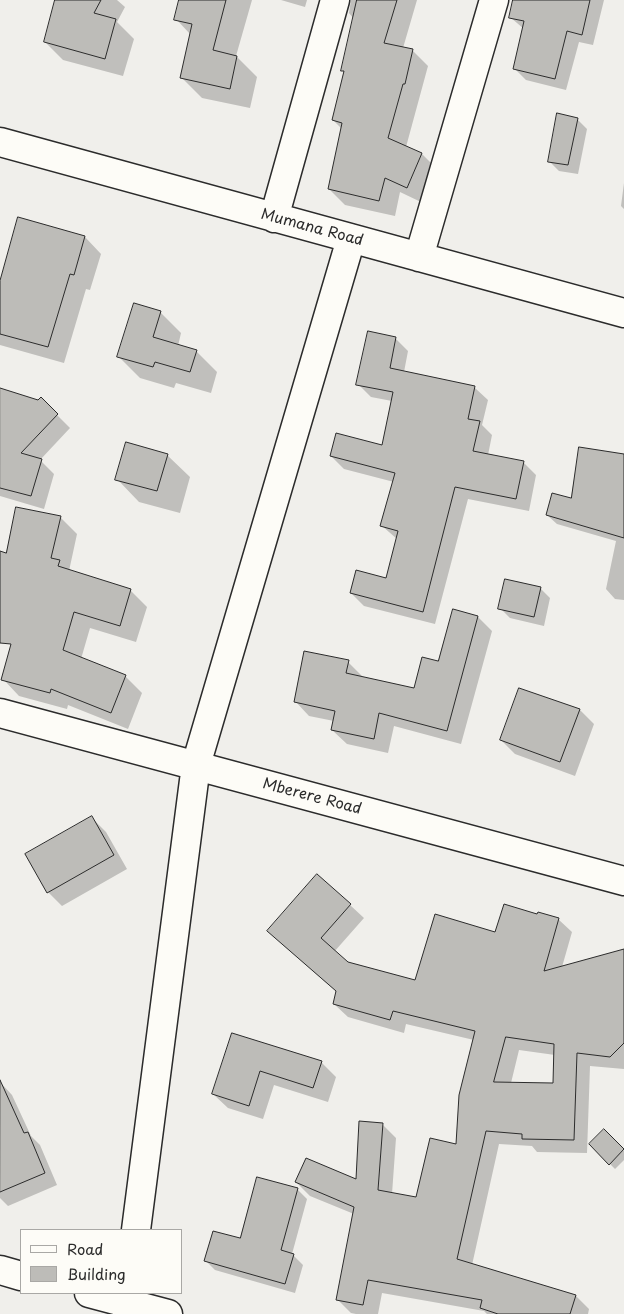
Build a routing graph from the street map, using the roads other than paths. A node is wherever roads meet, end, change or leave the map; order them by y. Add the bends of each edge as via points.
1 (336, 0) edge
2 (494, 0) edge
3 (2, 149) edge
4 (274, 218) junction
5 (351, 239) junction
6 (419, 257) junction
7 (624, 313) edge
8 (0, 713) edge
9 (196, 765) junction
10 (624, 881) edge
11 (136, 1229) edge
12 (0, 1270) edge
13 (20, 1276) edge
14 (93, 1294) edge
15 (127, 1303) edge
16 (168, 1314) edge

1 - 4 street
2 - 6 street
3 - 4 street, Mumana Road
4 - 5 street, Mumana Road
5 - 6 street, Mumana Road
5 - 9 street
6 - 7 street, Mumana Road
8 - 9 street, Mberere Road
9 - 10 street, Mberere Road
9 - 11 street
12 - 13 street
14 - 15 street
15 - 16 street

